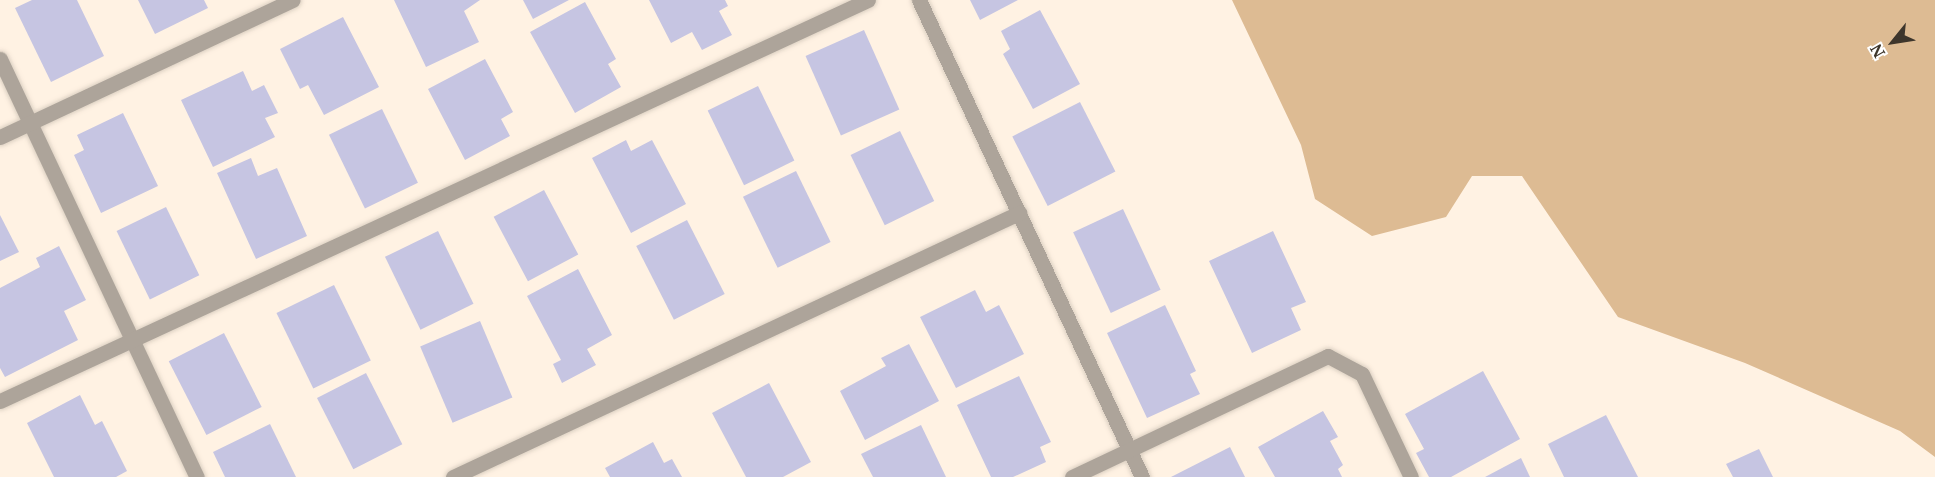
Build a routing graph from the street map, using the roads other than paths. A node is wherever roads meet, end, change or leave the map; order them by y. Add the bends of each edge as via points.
1 (293, 0) edge
2 (868, 0) edge
3 (919, 0) edge
4 (0, 59) edge
5 (30, 123) junction
6 (0, 136) edge
7 (1019, 213) junction
8 (132, 339) junction
9 (0, 401) edge
10 (1130, 450) junction
11 (197, 477) edge
12 (453, 477) edge
13 (1072, 477) edge
14 (1142, 477) edge
15 (1411, 477) edge

1 - 5 street
2 - 8 street
3 - 7 street
4 - 5 street
5 - 6 street
5 - 8 street
7 - 10 street
7 - 12 street
8 - 9 street
8 - 11 street
10 - 13 street
10 - 14 street
10 - 15 street via 1328,356 1362,374

